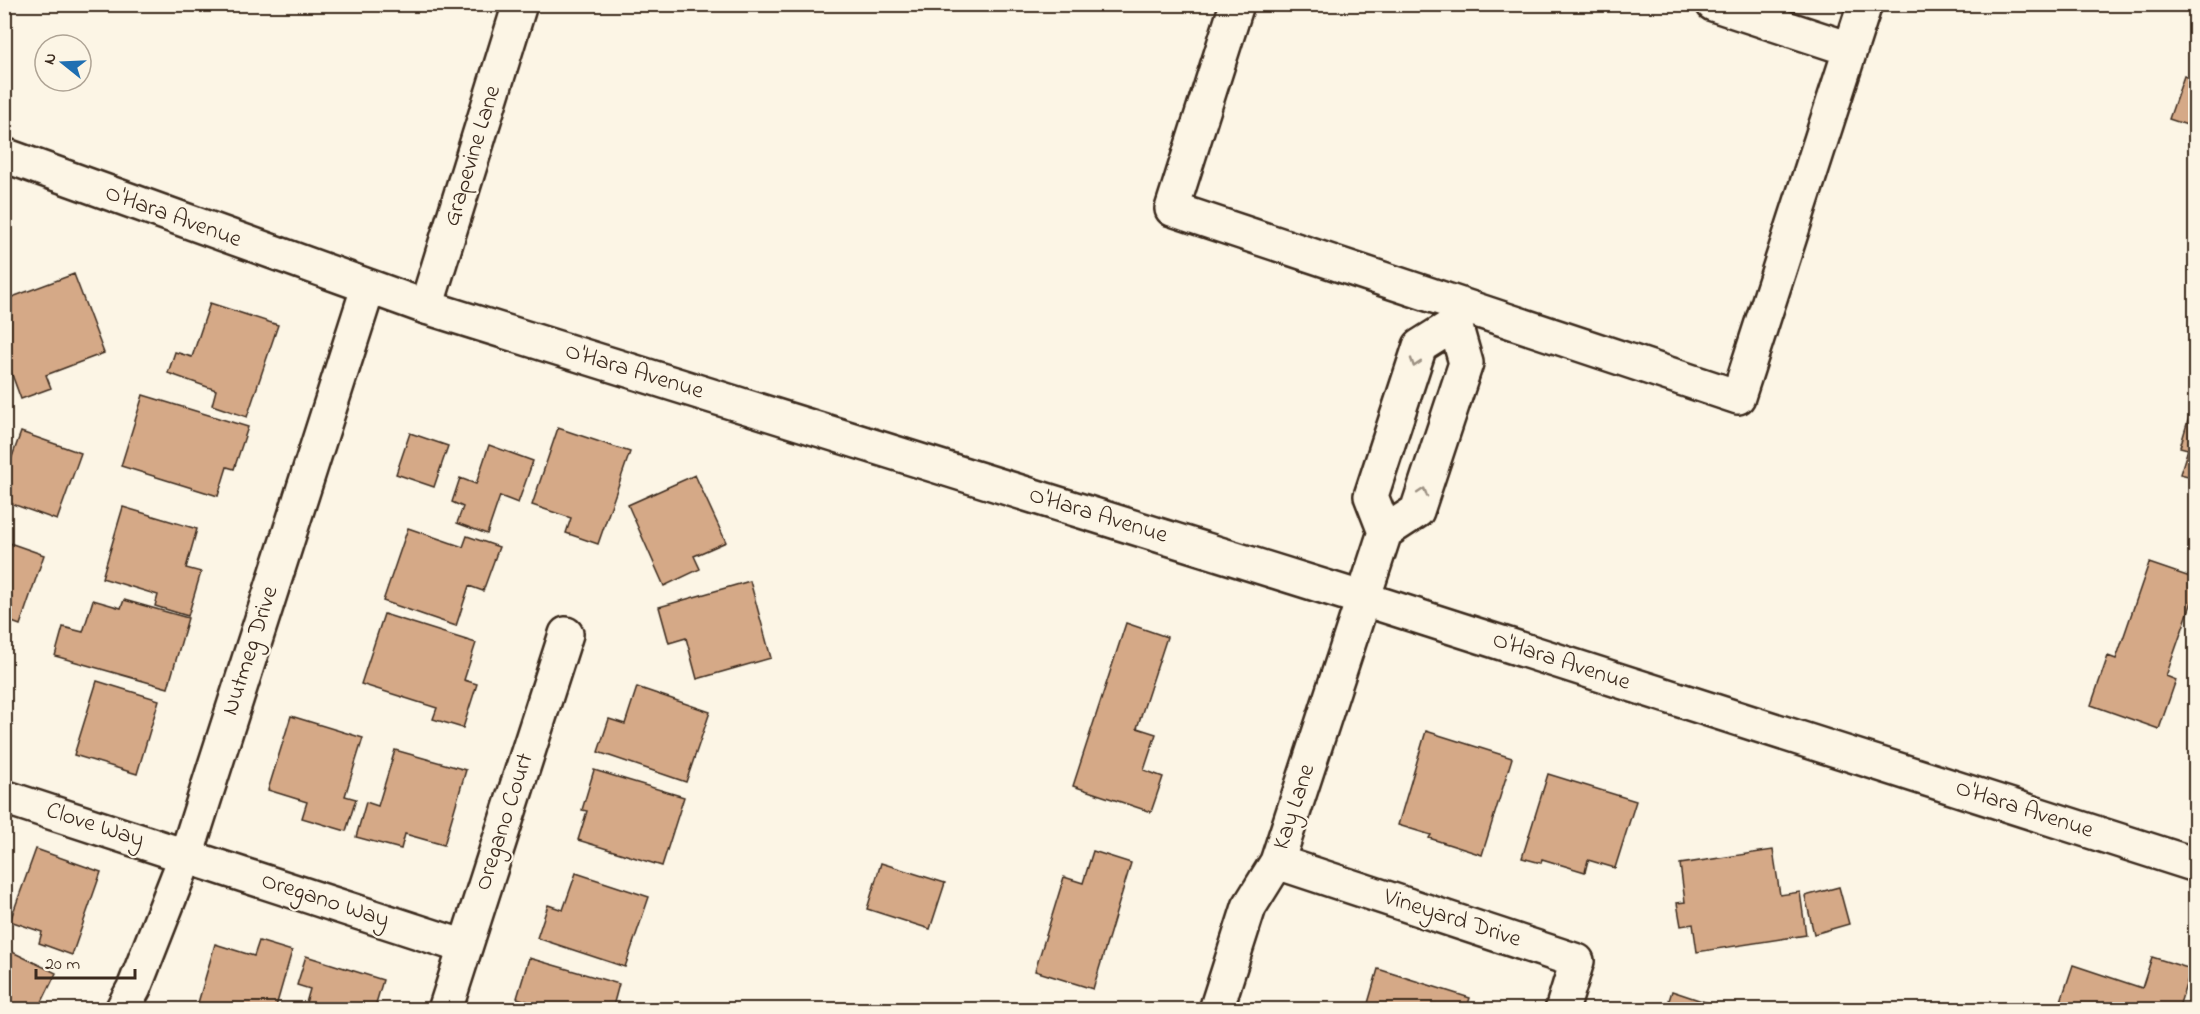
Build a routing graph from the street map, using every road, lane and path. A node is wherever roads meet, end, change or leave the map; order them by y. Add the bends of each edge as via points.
1 (520, 4) edge
2 (1237, 4) edge
3 (1713, 4) edge
4 (1865, 4) edge
5 (1850, 49) junction
6 (4, 155) edge
7 (369, 288) junction
8 (426, 307) junction
9 (1458, 314) junction
10 (1385, 532) junction
11 (1364, 599) junction
12 (566, 634) dead end
13 (4, 797) edge
14 (186, 856) junction
15 (1277, 862) junction
16 (2196, 864) edge
17 (465, 947) junction
18 (122, 1010) edge
19 (445, 1010) edge
20 (1216, 1010) edge
21 (1562, 1010) edge

1 - 8 street, Grapevine Lane
2 - 9 street via 1172,209
3 - 5 street
4 - 5 street
5 - 9 street via 1738,397
6 - 7 street, O'Hara Avenue
7 - 8 street, O'Hara Avenue
7 - 14 street, Nutmeg Drive
8 - 11 street, O'Hara Avenue
10 -> 9 street via 1417,512 1466,363
9 -> 10 street via 1420,346 1371,496
10 - 11 street, Kay Lane
11 - 15 street, Kay Lane
11 - 16 street, O'Hara Avenue
12 - 17 street, Oregano Court
13 - 14 street, Clove Way
14 - 17 street, Oregano Way
14 - 18 street, Nutmeg Drive
15 - 20 street, Kay Lane via 1249,907
15 - 21 street, Vineyard Drive via 1577,960
17 - 19 street, Oregano Court

